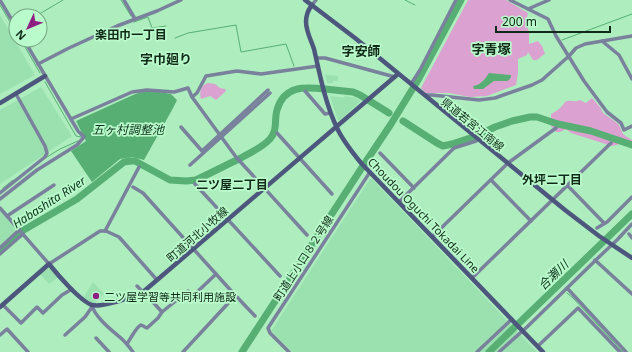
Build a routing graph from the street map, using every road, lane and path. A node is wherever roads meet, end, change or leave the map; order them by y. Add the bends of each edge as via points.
1 (0, 0) edge
2 (124, 0) edge
3 (179, 0) edge
4 (305, 0) edge
5 (316, 0) edge
6 (456, 0) edge
7 (510, 0) edge
8 (549, 0) edge
9 (312, 5) junction
10 (528, 9) junction
11 (8, 14) edge
12 (135, 19) junction
13 (632, 36) edge
14 (602, 41) junction
15 (29, 48) edge
16 (569, 56) junction
17 (316, 58) junction
18 (38, 64) junction
19 (318, 66) junction
20 (397, 75) junction
21 (45, 76) junction
22 (632, 79) edge
23 (411, 84) junction
24 (304, 91) dead end
25 (269, 92) dead end
26 (16, 94) junction
27 (425, 95) junction
28 (192, 97) junction
29 (0, 103) edge
30 (330, 113) junction
31 (71, 119) junction
32 (336, 126) junction
33 (632, 126) edge
34 (556, 128) dead end
35 (277, 132) dead end
36 (220, 136) junction
37 (478, 139) junction
38 (611, 142) dead end
39 (202, 154) junction
40 (380, 154) dead end
41 (300, 158) junction
42 (508, 164) junction
43 (190, 165) dead end
44 (139, 167) dead end
45 (369, 170) junction
46 (492, 179) junction
47 (195, 184) dead end
48 (54, 185) dead end
49 (567, 185) junction
50 (133, 187) dead end
51 (264, 188) junction
52 (414, 188) junction
53 (0, 193) edge
54 (332, 194) dead end
55 (632, 197) edge
56 (0, 199) edge
57 (552, 200) junction
58 (399, 202) junction
59 (0, 208) edge
60 (7, 216) junction
61 (228, 219) junction
62 (532, 220) junction
63 (604, 223) junction
64 (632, 224) edge
65 (597, 228) dead end
66 (106, 231) junction
67 (21, 232) junction
68 (629, 234) dead end
69 (307, 235) dead end
70 (433, 236) junction
71 (632, 238) edge
72 (611, 244) junction
73 (0, 248) edge
74 (194, 249) junction
75 (0, 254) edge
76 (632, 258) edge
77 (595, 260) junction
78 (48, 264) junction
79 (216, 274) junction
80 (280, 276) dead end
81 (473, 278) junction
82 (157, 280) junction
83 (137, 286) dead end
84 (567, 288) junction
85 (72, 289) junction
86 (143, 292) junction
87 (234, 294) junction
88 (632, 294) edge
89 (2, 306) edge
90 (92, 306) junction
91 (162, 312) junction
92 (255, 316) dead end
93 (513, 319) junction
94 (523, 330) junction
95 (0, 335) edge
96 (65, 335) dead end
97 (96, 338) dead end
98 (127, 344) junction
99 (538, 346) junction
100 (28, 352) edge
101 (108, 352) edge
102 (133, 352) edge
103 (183, 352) edge
104 (289, 352) edge
105 (477, 352) edge
106 (499, 352) edge
107 (543, 352) edge
108 (620, 352) edge
109 (626, 352) edge

1 - 11 street
2 - 12 street
3 - 12 street
4 - 9 street, 県道若宮江南線
5 - 9 street
6 - 23 street
7 - 10 street
8 - 10 street
9 - 17 street, Choudou Oguchi Tokadai Line via 306,24
9 - 20 street, 県道若宮江南線
10 - 16 street via 548,19
12 - 18 street
13 - 14 street
14 - 16 street via 576,48
14 - 22 street via 619,55
15 - 18 street
16 - 27 street via 532,86 495,98 479,100
16 - 33 street via 607,112 621,123 624,130
17 - 19 street, Choudou Oguchi Tokadai Line
17 - 20 street
18 - 21 street
19 - 28 street via 261,74 237,71 206,76
19 - 30 street, Choudou Oguchi Tokadai Line
20 - 23 street, 県道若宮江南線
20 - 32 street, 町道河北小牧線
21 - 26 street
21 - 31 street
23 - 27 street, 県道若宮江南線
24 - 30 street via 325,114
25 - 36 street
26 - 29 street
26 - 53 street via 45,146 46,153 45,157
27 - 37 street, 県道若宮江南線
28 - 31 street via 188,88 174,92 132,92
28 - 36 street
30 - 32 street, Choudou Oguchi Tokadai Line
31 - 56 street via 84,137 80,142 37,170
32 - 41 street, 町道河北小牧線
32 - 45 street, Choudou Oguchi Tokadai Line via 346,144
34 - 42 street
35 - 41 street
36 - 39 street
36 - 39 street via 202,151 180,128
36 - 51 street
37 - 42 street, 県道若宮江南線
37 - 52 street via 454,148
38 - 49 street
39 - 43 street
40 - 52 street
41 - 51 street, 町道河北小牧線
41 - 54 street
42 - 46 street
42 - 57 street, 県道若宮江南線
44 - 66 street
45 - 58 street, Choudou Oguchi Tokadai Line
45 - 104 street, 町道上小口８２号線 via 268,328
46 - 62 street
46 - 70 street
47 - 61 street
48 - 60 street
49 - 57 street
49 - 63 street
50 - 74 street via 143,193
51 - 61 street, 町道河北小牧線
51 - 69 street
52 - 58 street
55 - 63 street
57 - 62 street
57 - 72 street, 県道若宮江南線
58 - 70 street, Choudou Oguchi Tokadai Line
59 - 60 street
60 - 67 street
61 - 74 street, 町道河北小牧線
61 - 80 street
62 - 81 street
63 - 65 street
64 - 72 street
66 - 78 street via 100,231
66 - 82 street via 119,237
67 - 73 street
67 - 75 street
67 - 78 street
68 - 71 street
70 - 81 street, Choudou Oguchi Tokadai Line
72 - 76 street, 県道若宮江南線
72 - 77 street
74 - 79 street
74 - 82 street, 町道河北小牧線
77 - 84 street
77 - 88 street
78 - 85 street
78 - 89 street
79 - 87 street
79 - 91 street via 195,294 188,291
81 - 93 street, Choudou Oguchi Tokadai Line
82 - 86 street, 町道河北小牧線
83 - 86 street
84 - 94 street
84 - 109 street
85 - 89 street via 44,313 37,307 21,323
85 - 90 street
86 - 90 street, 町道河北小牧線 via 111,304
86 - 91 street
87 - 92 street
87 - 103 street via 234,298
90 - 96 street via 85,317
90 - 98 street via 106,326
91 - 98 street via 147,328 142,325 139,327
93 - 94 street, Choudou Oguchi Tokadai Line
93 - 105 street
94 - 99 street, Choudou Oguchi Tokadai Line
94 - 106 street
95 - 100 street via 7,329
97 - 101 street
98 - 102 street
99 - 107 street, Choudou Oguchi Tokadai Line
99 - 108 street via 578,308

